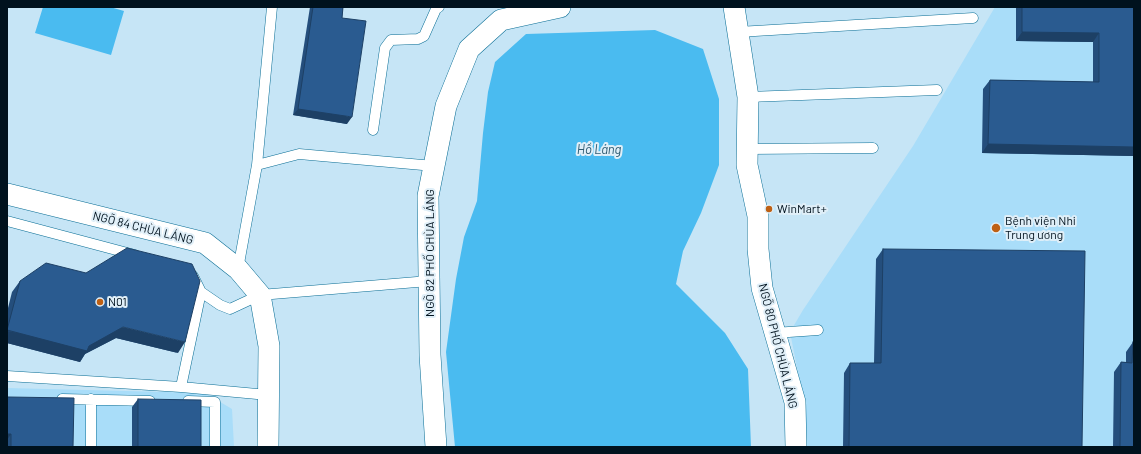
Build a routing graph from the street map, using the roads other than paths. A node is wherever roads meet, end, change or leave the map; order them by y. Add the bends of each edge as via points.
1 (272, 7) edge
2 (439, 7) edge
3 (560, 7) edge
4 (734, 7) edge
5 (972, 18) dead end
6 (738, 32) junction
7 (937, 90) dead end
8 (748, 97) junction
9 (373, 130) dead end
10 (747, 148) junction
11 (873, 148) dead end
12 (257, 165) junction
13 (434, 166) junction
14 (7, 194) edge
15 (7, 221) edge
16 (144, 257) edge
17 (238, 269) junction
18 (189, 270) edge
19 (429, 281) junction
20 (201, 292) junction
21 (260, 295) junction
22 (818, 330) dead end
23 (774, 333) junction
24 (7, 376) edge
25 (180, 387) junction
26 (268, 395) junction
27 (53, 399) edge
28 (91, 399) junction
29 (161, 401) edge
30 (176, 401) edge
31 (91, 447) edge
32 (215, 447) edge
33 (268, 447) edge
34 (436, 447) edge
35 (796, 447) edge

1 - 12 lane
2 - 9 lane via 424,36 418,39 391,40 385,48
3 - 13 street, NGÕ 82 PHỐ CHÙA LÁNG via 501,20 469,49 446,106
4 - 6 street, NGÕ 80 PHỐ CHÙA LÁNG
5 - 6 lane
6 - 8 street, NGÕ 80 PHỐ CHÙA LÁNG
7 - 8 lane
8 - 10 street, NGÕ 80 PHỐ CHÙA LÁNG
10 - 11 lane
10 - 23 street, NGÕ 80 PHỐ CHÙA LÁNG via 747,165 758,216 762,288
12 - 13 lane via 299,154
12 - 17 lane
13 - 19 street, NGÕ 82 PHỐ CHÙA LÁNG via 428,196
14 - 17 street, NGÕ 84 CHÙA LÁNG via 205,243
15 - 16 lane
17 - 21 street, NGÕ 84 CHÙA LÁNG
18 - 20 lane
19 - 21 lane
19 - 34 street, NGÕ 82 PHỐ CHÙA LÁNG via 430,355
20 - 21 lane via 230,309
20 - 25 lane
21 - 26 street via 268,346
22 - 23 lane
23 - 35 street, NGÕ 80 PHỐ CHÙA LÁNG via 794,402
24 - 25 lane
25 - 26 lane
26 - 33 street
27 - 28 lane
28 - 29 lane
28 - 31 lane
30 - 32 lane via 215,402

